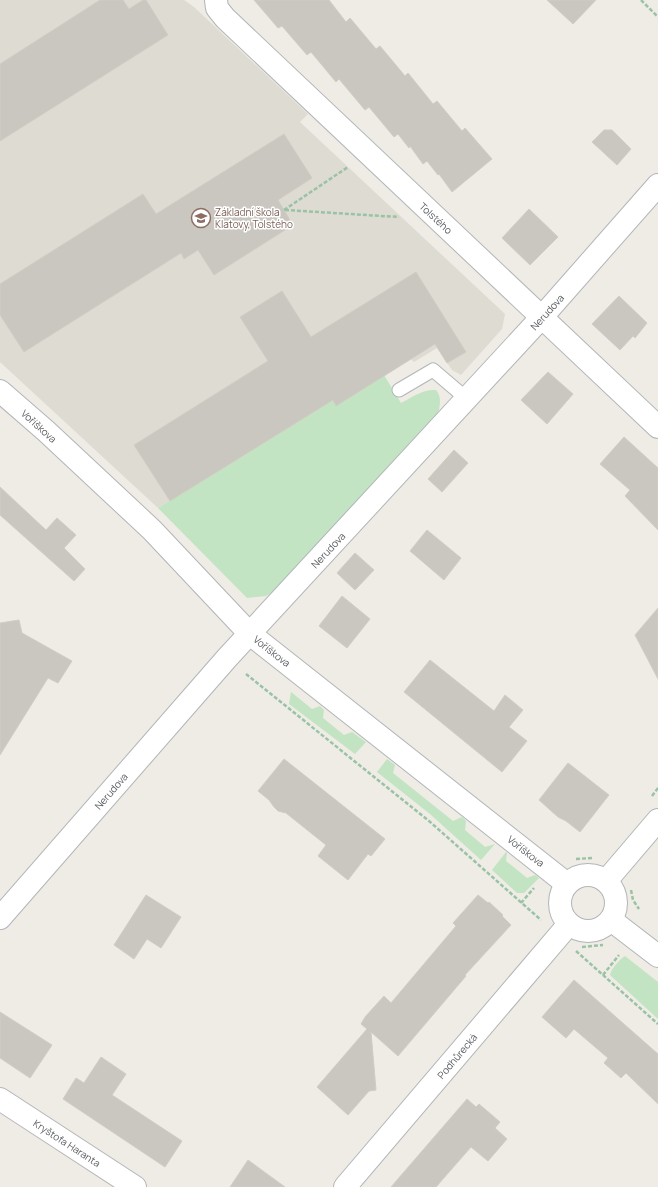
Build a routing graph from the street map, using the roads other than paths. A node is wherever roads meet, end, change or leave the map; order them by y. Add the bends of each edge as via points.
1 (216, 4) edge
2 (658, 184) edge
3 (541, 318) junction
4 (399, 390) dead end
5 (0, 391) edge
6 (466, 400) junction
7 (658, 427) edge
8 (250, 634) junction
9 (658, 820) edge
10 (606, 881) junction
11 (567, 884) junction
12 (0, 918) edge
13 (612, 920) junction
14 (569, 924) junction
15 (658, 956) edge
16 (0, 1099) edge
17 (135, 1187) edge
18 (346, 1187) edge

1 - 3 street, Tolstého via 225,18
2 - 3 street, Nerudova
3 - 6 street, Nerudova
3 - 7 street, Tolstého
4 - 6 lane via 433,370
5 - 8 street, Voříškova via 152,530
6 - 8 street, Nerudova
8 - 11 street, Voříškova
8 - 12 street, Nerudova
9 - 10 street
10 - 11 street via 597,876 586,875
10 - 13 street via 616,897 616,911
11 - 14 street via 560,898 560,907
13 - 14 street via 601,929 591,932 577,930
13 - 15 street
14 - 18 street, Podhůrecká
16 - 17 street, Kryštofa Haranta

